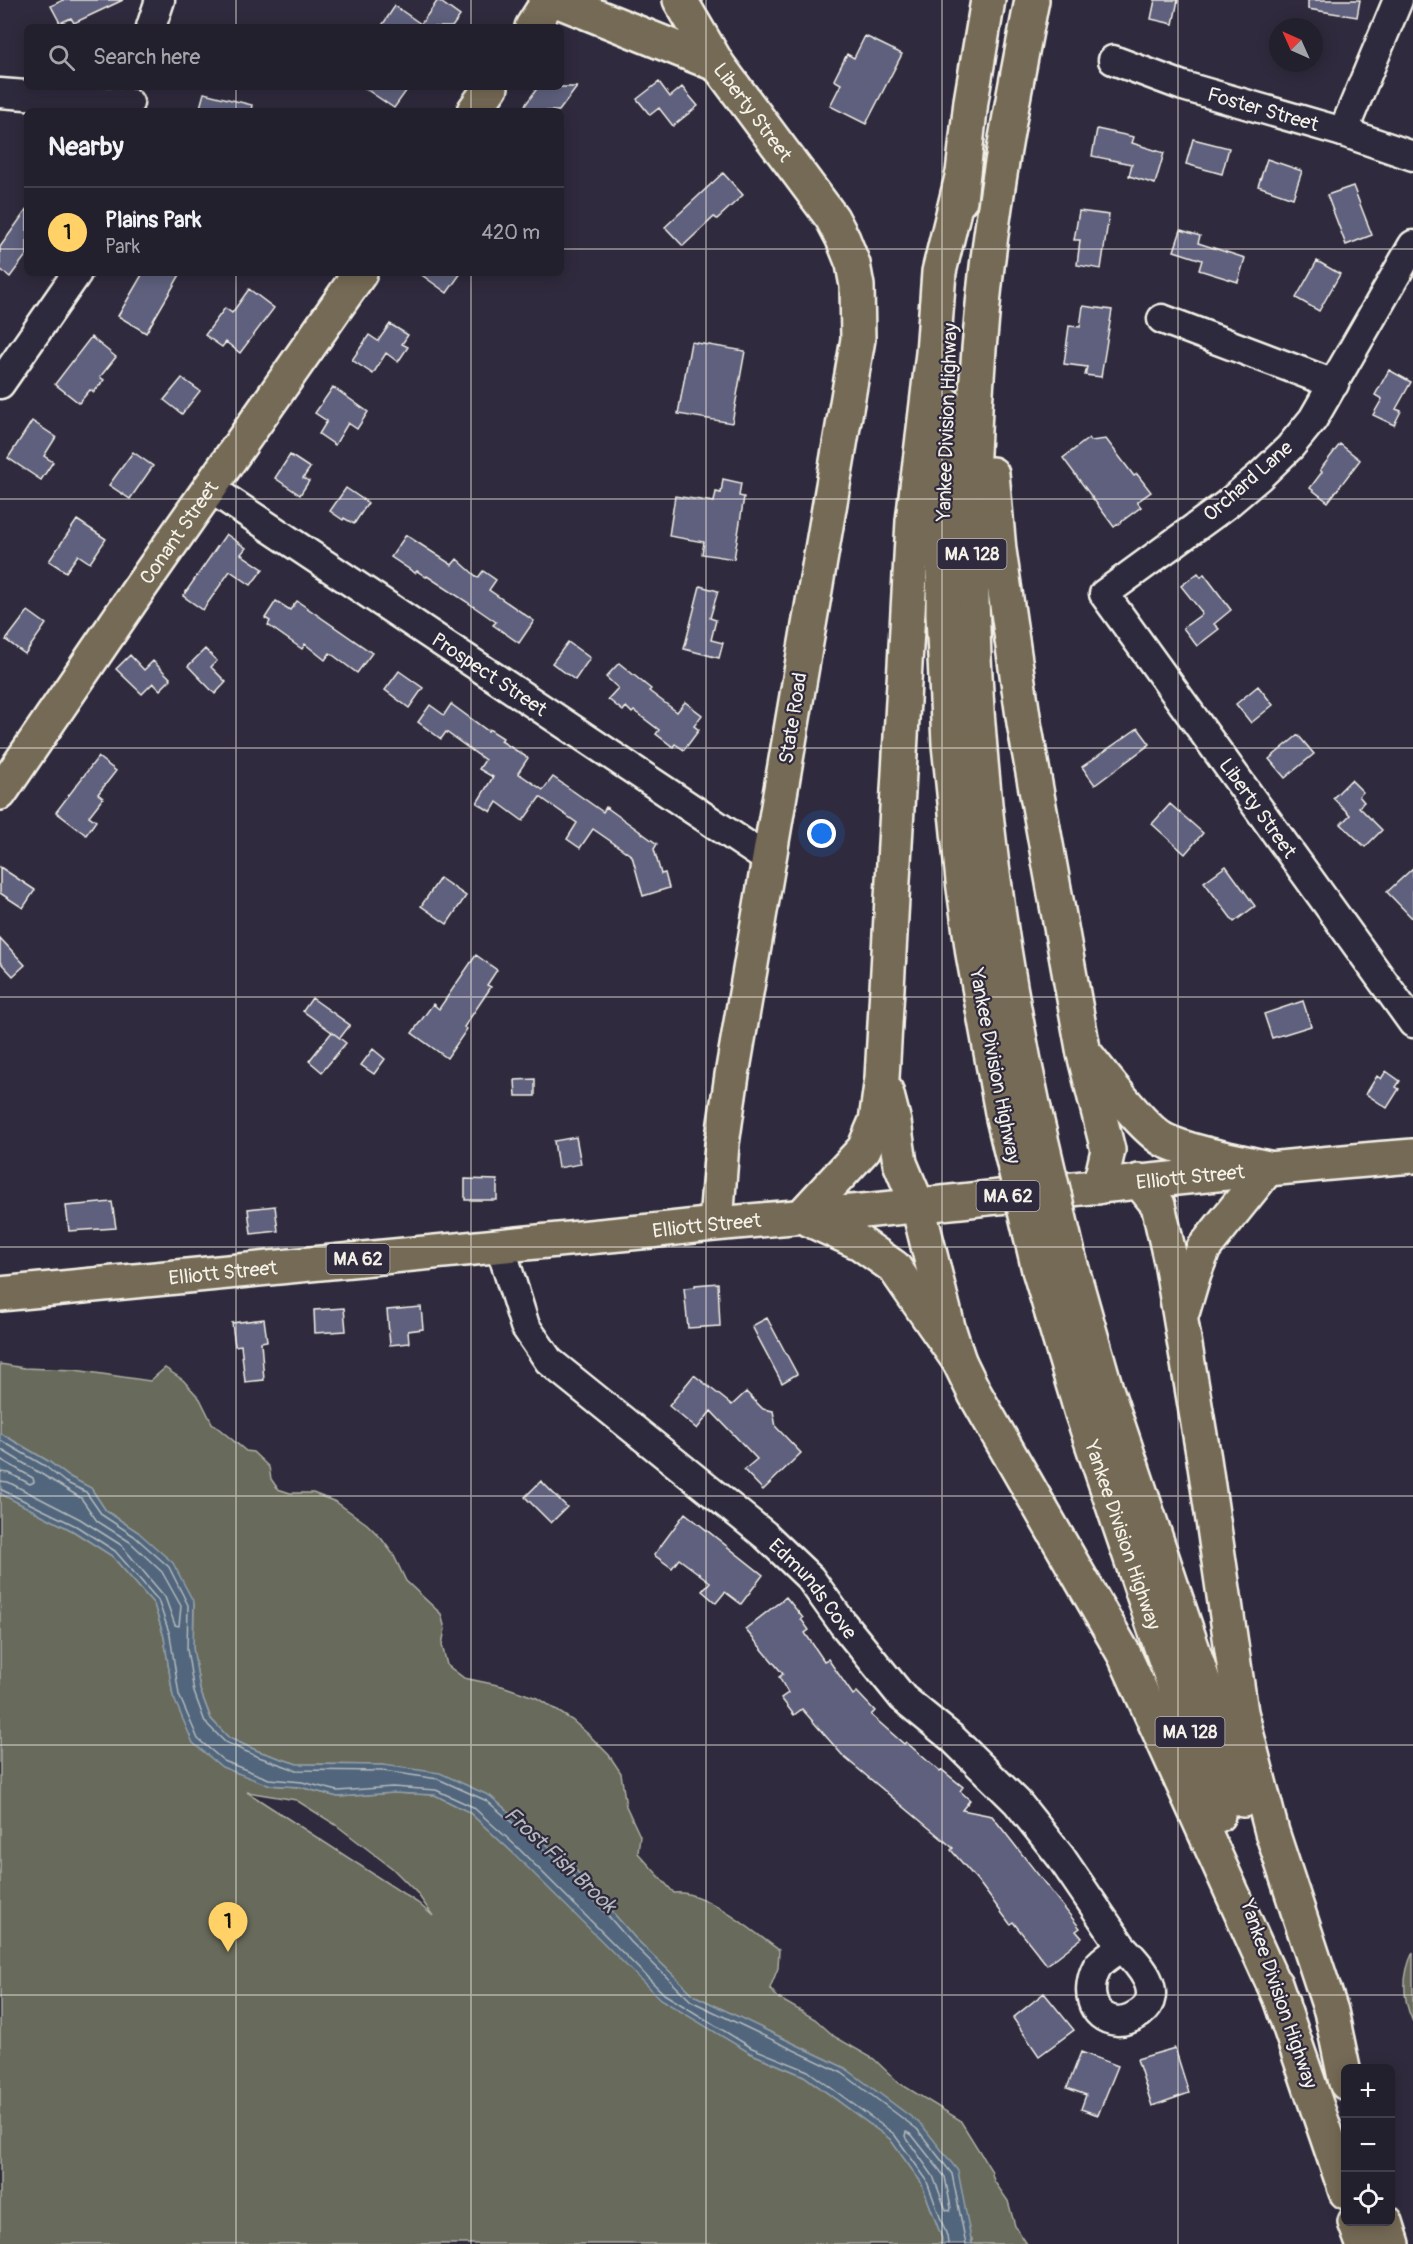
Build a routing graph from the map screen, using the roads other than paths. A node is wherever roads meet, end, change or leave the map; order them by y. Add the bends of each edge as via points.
1 (160, 0) edge
2 (549, 0) edge
3 (556, 0) edge
4 (680, 0) edge
5 (988, 0) edge
6 (1032, 0) edge
7 (1398, 0) edge
8 (152, 24) edge
9 (534, 24) edge
10 (1113, 60) dead end
11 (718, 64) junction
12 (489, 90) edge
13 (0, 93) edge
14 (129, 100) edge
15 (476, 108) edge
16 (1343, 132) junction
17 (1005, 142) junction
18 (1413, 156) edge
19 (962, 177) junction
20 (832, 218) joint
21 (1413, 245) edge
22 (75, 276) edge
23 (358, 276) edge
24 (1162, 319) dead end
25 (0, 384) edge
26 (1334, 384) junction
27 (210, 488) junction
28 (1104, 594) joint
29 (0, 793) edge
30 (769, 860) junction
31 (1413, 1023) edge
32 (1084, 1054) junction
33 (882, 1078) junction
34 (1018, 1113) junction
35 (1413, 1156) edge
36 (1268, 1168) junction
37 (1139, 1181) junction
38 (1097, 1187) junction
39 (918, 1206) junction
40 (802, 1216) junction
41 (716, 1223) junction
42 (500, 1245) junction
43 (0, 1294) edge
44 (1182, 1317) junction
45 (959, 1361) junction
46 (1122, 1947) dead end
47 (1282, 2003) junction
48 (1342, 2064) edge
49 (1341, 2085) edge
50 (1341, 2177) edge
51 (1357, 2226) edge
52 (1387, 2226) edge
53 (1363, 2244) edge
54 (1393, 2244) edge

1 - 8 street
2 - 9 main road
3 - 11 main road
4 - 11 main road, Liberty Street
5 - 19 main road, Yankee Division Highway / MA 128
6 - 17 main road, Yankee Division Highway / MA 128
7 - 16 street
10 - 16 street, Foster Street via 1183,86
11 - 20 main road, Liberty Street
12 - 15 main road
13 - 14 street
16 - 18 street, Foster Street
17 - 32 main road via 994,293 992,483 1024,723
17 - 34 main road, Yankee Division Highway / MA 128 via 985,284 976,386 972,507 974,665 995,894 1016,1027
19 - 33 main road via 939,272 913,521
19 - 34 main road, Yankee Division Highway / MA 128 via 946,394 943,615 949,744 973,954
20 - 30 main road, State Road via 854,264 858,339
21 - 26 street, Orchard Lane
22 - 25 street
23 - 27 main road, Conant Street
24 - 26 street
26 - 28 street, Orchard Lane via 1313,419 1260,476
27 - 29 main road, Conant Street
27 - 30 street, Prospect Street
28 - 31 street, Liberty Street
30 - 41 main road, State Road via 722,1144
32 - 36 main road via 1164,1141
32 - 38 main road via 1108,1150
33 - 39 main road via 900,1163
33 - 40 main road via 876,1121 864,1149
34 - 47 main road, Yankee Division Highway / MA 128, bridge via 1039,1270 1082,1414
34 - 49 main road, Yankee Division Highway / MA 128, bridge via 1070,1262 1106,1389
35 - 36 main road, Elliott Street / MA 62
36 - 37 main road, Elliott Street / MA 62
36 - 44 main road via 1204,1248
37 - 38 main road, Elliott Street / MA 62
37 - 44 main road via 1158,1205
38 - 39 main road, Elliott Street / MA 62
39 - 40 main road, Elliott Street / MA 62
39 - 45 main road
40 - 41 main road, Elliott Street / MA 62
40 - 45 main road via 860,1243 894,1267
41 - 42 main road, Elliott Street / MA 62
42 - 43 main road, Elliott Street / MA 62
42 - 46 street, Edmunds Cove via 525,1326 549,1361 765,1535 810,1578 903,1698 952,1737 1017,1802 1060,1856
44 - 48 main road via 1241,1712 1272,1832 1331,2011
45 - 47 main road via 1124,1654
47 - 50 main road, Yankee Division Highway / MA 128
51 - 53 main road
52 - 54 main road

